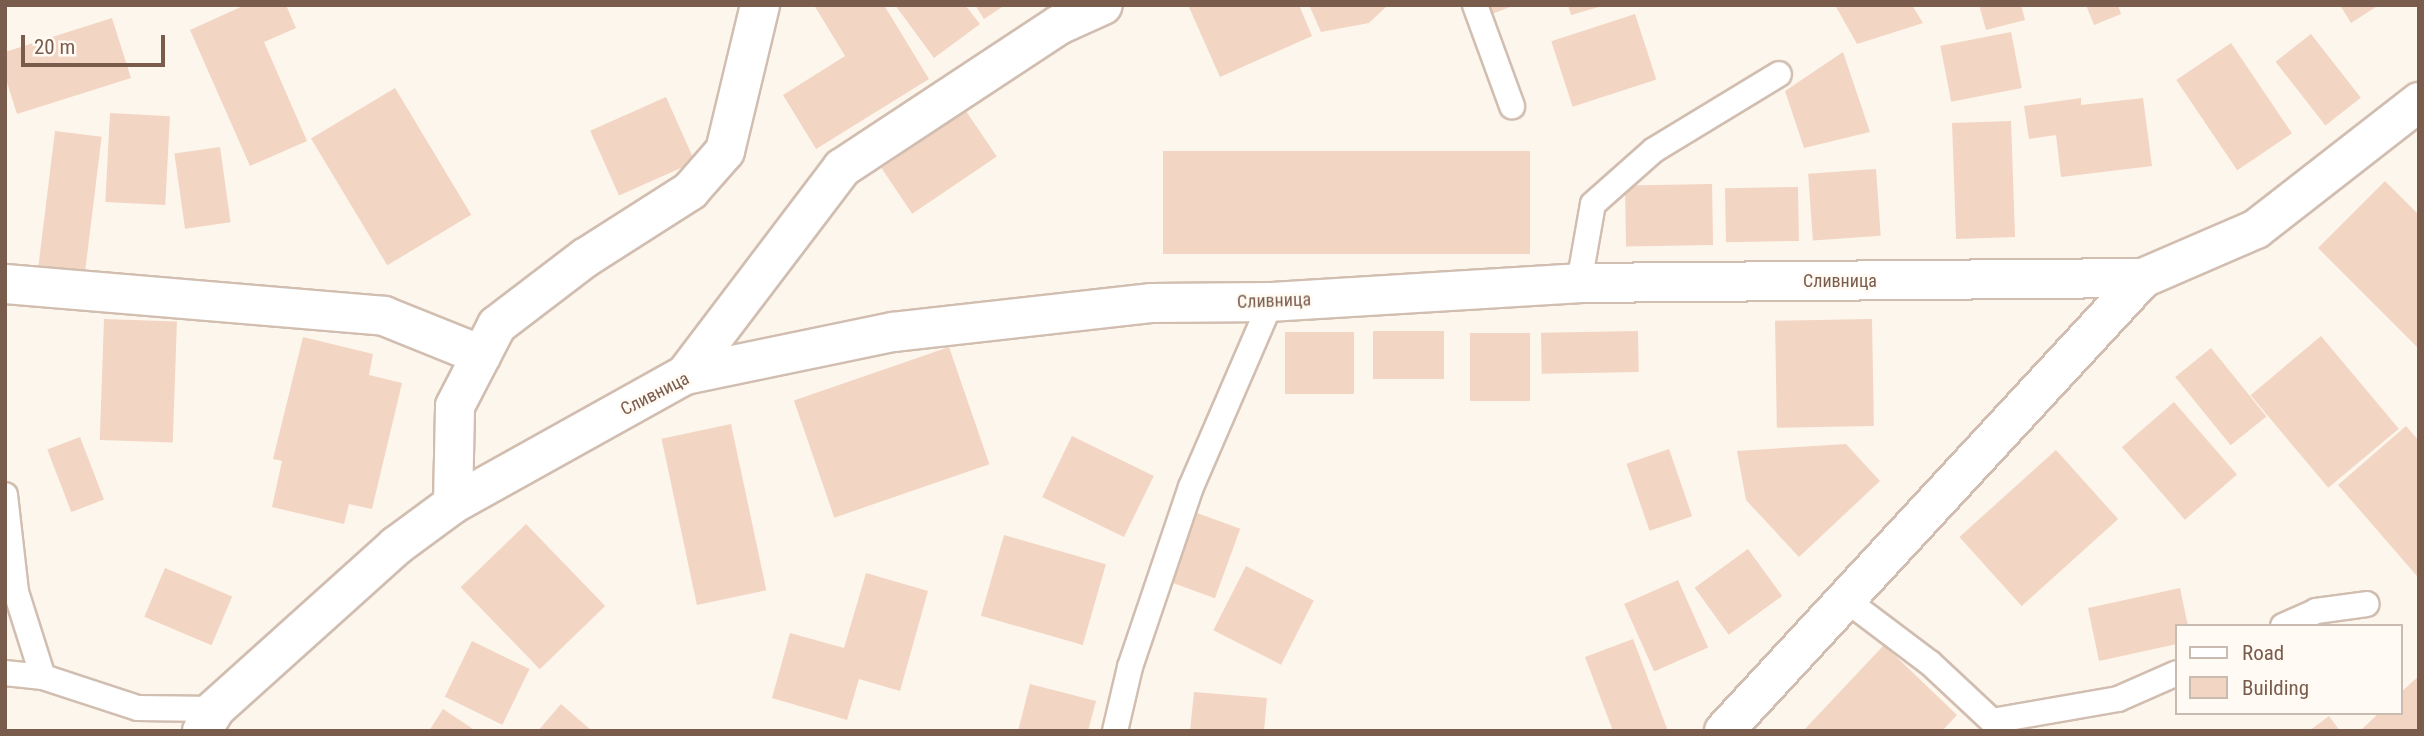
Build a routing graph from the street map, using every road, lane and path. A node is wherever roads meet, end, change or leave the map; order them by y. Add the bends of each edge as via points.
1 (760, 5) edge
2 (1103, 5) edge
3 (1475, 5) edge
4 (1779, 74) dead end
5 (2419, 102) edge
6 (1513, 106) dead end
7 (2143, 278) junction
8 (1578, 283) junction
9 (5, 284) edge
10 (1271, 302) junction
11 (481, 355) junction
12 (685, 375) junction
13 (5, 495) edge
14 (453, 504) junction
15 (1845, 599) junction
16 (2367, 604) dead end
17 (2287, 624) edge
18 (5, 673) edge
19 (2176, 673) edge
20 (43, 677) junction
21 (209, 720) edge
22 (1115, 731) edge
23 (1724, 731) edge

1 - 11 street via 725,151 690,191 585,258 497,325
2 - 12 street via 1059,25 842,169
3 - 6 lane
4 - 8 lane via 1654,150 1593,204
5 - 7 street, Сливница via 2256,229
7 - 8 street, Сливница
7 - 15 street
8 - 10 street, Сливница
9 - 11 street via 384,316
10 - 12 street, Сливница via 1152,303 893,332
10 - 22 lane via 1191,487 1130,667
11 - 14 street via 455,406
12 - 14 street, Сливница
13 - 20 lane via 16,592
14 - 21 street, Сливница via 396,546
15 - 19 lane via 1930,663 1992,722 2118,699
15 - 23 street
16 - 17 lane via 2316,611
18 - 20 lane
20 - 21 lane via 138,708

